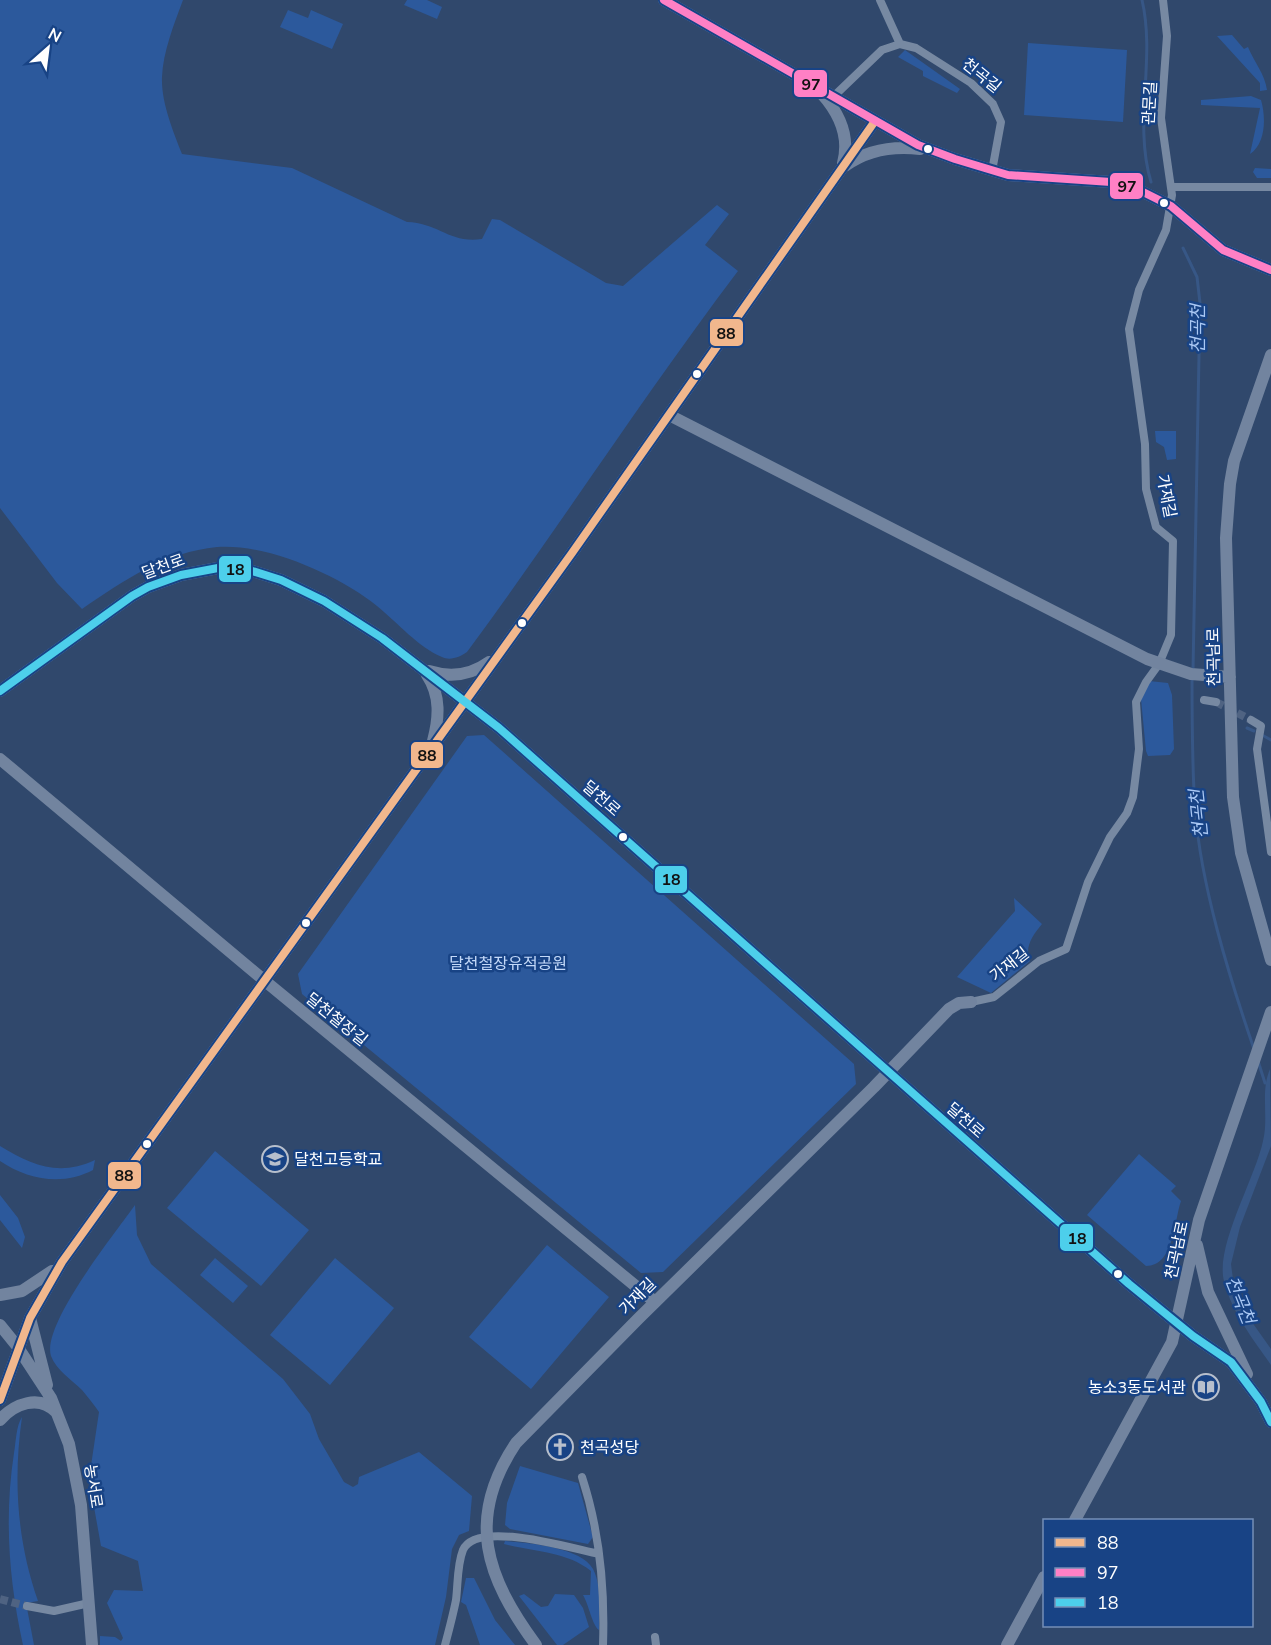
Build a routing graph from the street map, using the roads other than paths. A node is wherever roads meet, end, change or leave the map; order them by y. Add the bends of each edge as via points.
1 (664, 0) edge
2 (880, 0) edge
3 (1163, 0) edge
4 (900, 44) junction
5 (815, 87) junction
6 (833, 97) junction
7 (875, 121) junction
8 (935, 152) junction
9 (840, 171) junction
10 (992, 171) junction
11 (1172, 187) junction
12 (1271, 187) edge
13 (1171, 206) junction
14 (1271, 270) edge
15 (1271, 355) edge
16 (669, 415) junction
17 (500, 653) junction
18 (1159, 664) junction
19 (423, 669) junction
20 (1230, 677) junction
21 (0, 692) edge
22 (1204, 700) dead end
23 (465, 701) junction
24 (1216, 702) tunnel mouth
25 (1251, 720) dead end
26 (429, 752) junction
27 (0, 759) edge
28 (1271, 852) edge
29 (1271, 960) edge
30 (265, 981) junction
31 (971, 1002) joint
32 (1269, 1017) edge
33 (888, 1073) junction
34 (1196, 1233) junction
35 (62, 1262) junction
36 (0, 1295) edge
37 (655, 1302) junction
38 (30, 1318) junction
39 (1177, 1323) junction
40 (0, 1325) edge
41 (17, 1346) junction
42 (1254, 1392) junction
43 (51, 1398) junction
44 (0, 1400) edge
45 (59, 1415) junction
46 (0, 1420) edge
47 (1271, 1422) edge
48 (582, 1477) dead end
49 (1076, 1519) edge
50 (487, 1536) junction
51 (599, 1554) junction
52 (1043, 1579) edge
53 (89, 1603) junction
54 (27, 1606) tunnel mouth
55 (92, 1645) edge
56 (446, 1645) edge
57 (536, 1645) edge
58 (603, 1645) edge
59 (1007, 1645) edge

1 - 5 street
2 - 4 street
3 - 11 street, 관문길 via 1167,36 1161,118
4 - 6 street via 875,55
4 - 10 street, 천곡길 via 916,48 985,94 993,104 1001,122
5 - 6 street
5 - 9 street via 836,112 843,132 845,151
6 - 7 street
7 - 8 street
7 - 9 street
8 - 9 street via 894,148 859,158
8 - 10 street
9 - 16 street
10 - 13 street via 1023,178 1111,182 1149,193
11 - 12 street
11 - 13 street, 관문길
13 - 14 street via 1223,250
13 - 18 street, 가재길 via 1129,328 1145,444 1146,489 1156,527 1174,543 1171,635
15 - 20 street, 천곡남로 via 1242,435 1230,484 1226,538
16 - 17 street
16 - 18 street
17 - 19 street via 478,669 463,674 444,675
17 - 23 street
18 - 20 street via 1174,670
18 - 31 street, 가재길 via 1137,702 1139,749 1130,806 1092,873 1066,949 1033,965 994,997
19 - 21 street, 달천로 via 347,614 299,588 263,573 218,568 148,587
19 - 23 street, 달천로
19 - 26 street via 434,687 438,706 436,732
20 - 29 street, 천곡남로 via 1237,832
22 - 24 street
23 - 26 street
23 - 33 street, 달천로
25 - 28 street via 1261,726 1257,749
26 - 30 street
27 - 30 street
30 - 35 street
30 - 37 street, 달천철장길
31 - 33 street, 가재길 via 949,1009
32 - 34 street, 천곡남로
33 - 37 street, 가재길
33 - 39 street, 달천로
34 - 39 street, 천곡남로
34 - 42 street via 1204,1281
35 - 36 street via 27,1288
35 - 38 street
37 - 50 street, 가재길 via 516,1443 493,1488
38 - 41 street
38 - 43 street
39 - 42 street, 달천로 via 1231,1362
39 - 49 street, 천곡남로 via 1169,1348
40 - 41 street, 농서로
41 - 43 street, 농서로
41 - 44 street
42 - 47 street
43 - 45 street, 농서로
45 - 46 street via 47,1405 31,1402 17,1406
45 - 53 street, 농서로 via 81,1505
48 - 51 street via 596,1521
50 - 51 street via 519,1538
50 - 56 street via 470,1541 464,1548
50 - 57 street, 가재길 via 492,1570 502,1595
51 - 58 street
52 - 59 street
53 - 54 street via 54,1611
53 - 55 street, 농서로

